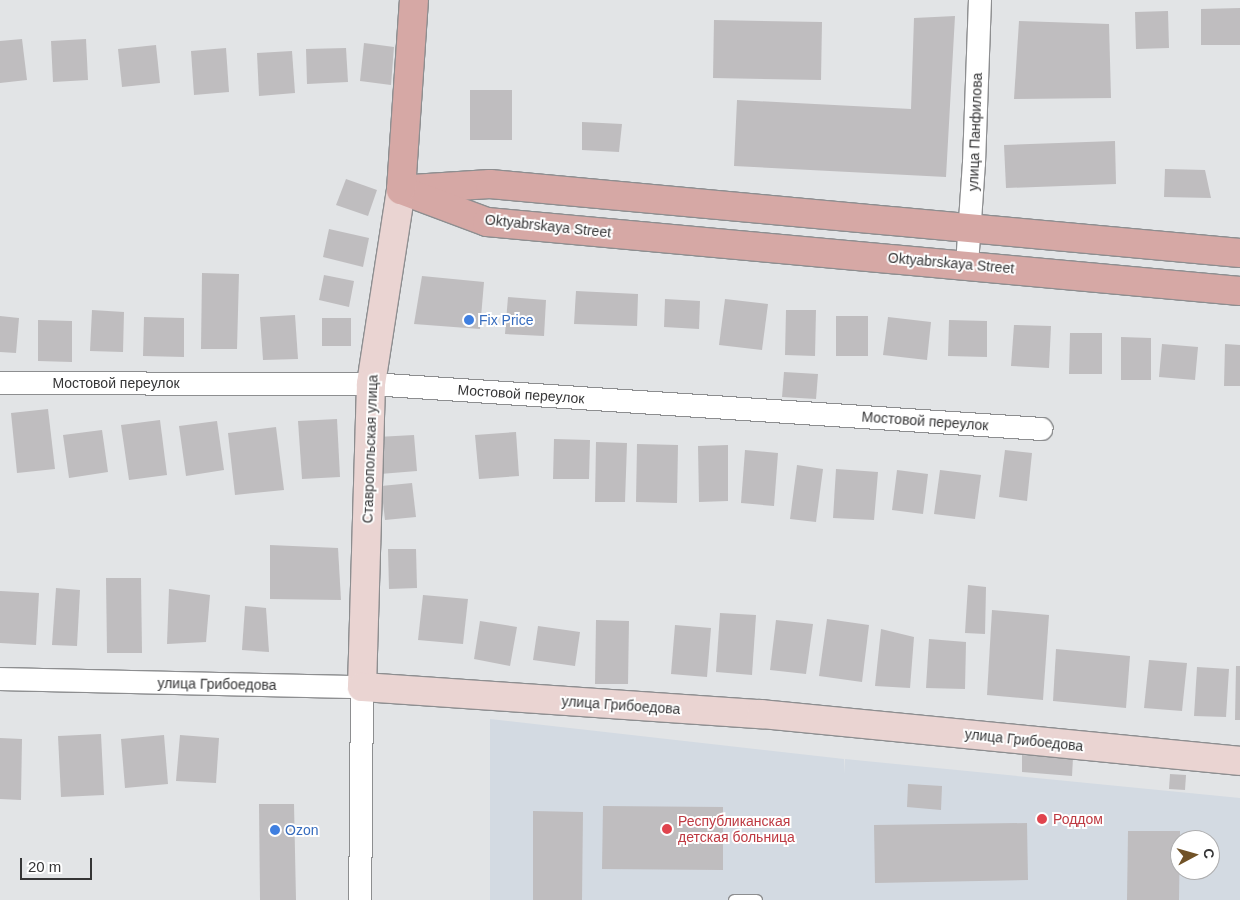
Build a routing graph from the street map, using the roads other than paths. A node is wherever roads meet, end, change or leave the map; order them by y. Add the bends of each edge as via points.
1 (414, 0) edge
2 (980, 0) edge
3 (401, 190) junction
4 (970, 229) junction
5 (1240, 253) edge
6 (967, 264) junction
7 (1240, 290) edge
8 (0, 382) edge
9 (371, 384) junction
10 (1041, 429) dead end
11 (0, 679) edge
12 (362, 687) junction
13 (1240, 761) edge
14 (360, 900) edge
15 (734, 900) edge
16 (756, 900) edge

1 - 3 main road, Ставропольская улица
2 - 4 street, улица Панфилова
3 - 4 main road via 490,184
3 - 6 main road, Oktyabrskaya Street via 487,222
3 - 9 street, Ставропольская улица
4 - 5 main road
4 - 6 street, улица Панфилова
6 - 7 main road, Oktyabrskaya Street
8 - 9 street, Мостовой переулок
9 - 10 street, Мостовой переулок
9 - 12 street, Ставропольская улица
11 - 12 street, улица Грибоедова
12 - 13 street, улица Грибоедова via 760,714
12 - 14 street, Ставропольская улица
15 - 16 lane

